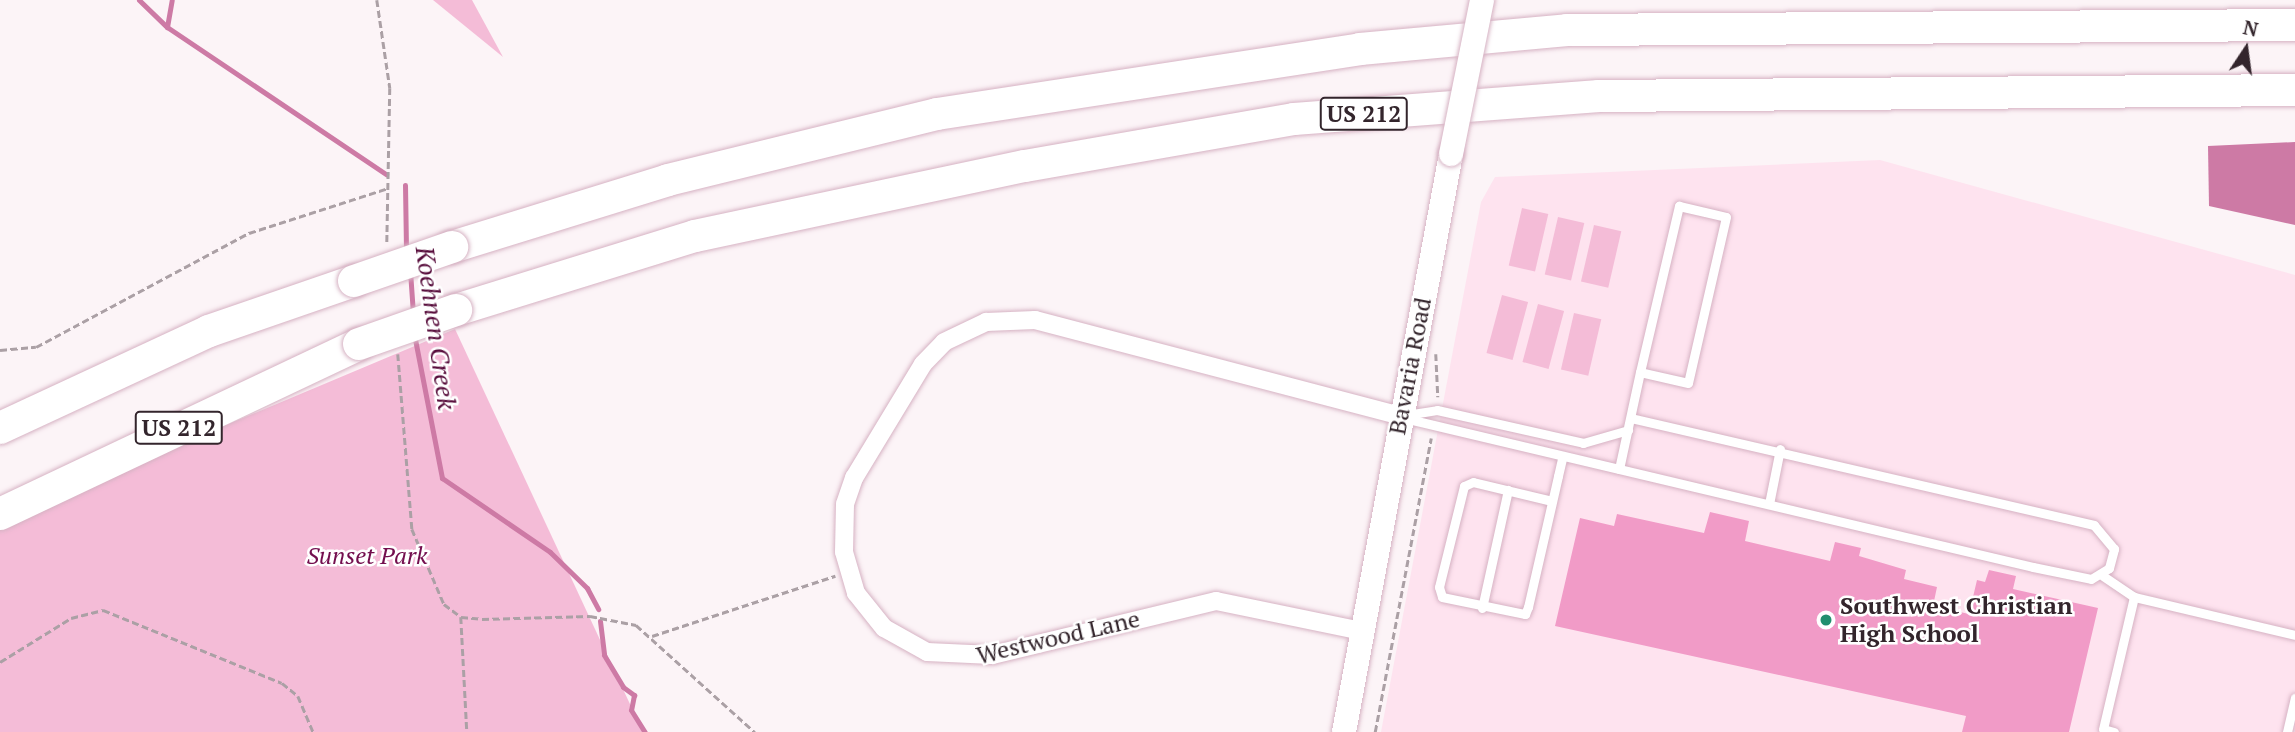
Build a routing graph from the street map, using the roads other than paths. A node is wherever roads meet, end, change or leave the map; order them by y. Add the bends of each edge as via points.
1 (1482, 0) edge
2 (2295, 19) edge
3 (2239, 23) junction
4 (2295, 25) edge
5 (2295, 90) edge
6 (1640, 372) junction
7 (1400, 416) junction
8 (1631, 418) junction
9 (0, 428) edge
10 (1628, 430) junction
11 (1583, 443) junction
12 (1780, 449) junction
13 (1562, 458) junction
14 (1579, 461) junction
15 (1619, 469) junction
16 (1508, 490) junction
17 (1552, 501) junction
18 (1769, 504) junction
19 (0, 514) edge
20 (2103, 576) junction
21 (2134, 597) junction
22 (1482, 608) junction
23 (1362, 631) junction
24 (2295, 635) edge
25 (2295, 698) edge
26 (1344, 732) edge
27 (2114, 732) edge
28 (2287, 732) edge

1 - 7 street, Bavaria Road, bridge
2 - 3 highway
3 - 4 highway
3 - 9 highway, bridge via 1567,30 1360,49 937,114 668,180 452,247 209,331
5 - 19 highway, US 212, bridge via 1599,96 1294,119 1025,166 695,236 456,310 359,344
6 - 6 lane via 1679,206 1726,217 1688,383
6 - 8 lane
7 - 11 lane via 1437,410
7 - 13 lane via 1433,429
7 - 23 street, Bavaria Road
7 - 23 street, Westwood Lane via 1035,320 986,322 944,342 923,364 854,478 842,532 848,572 867,612 884,628 947,657 992,655 1216,601
8 - 10 lane
8 - 12 lane
10 - 11 lane
10 - 15 lane
11 - 14 lane
12 - 18 lane
12 - 20 lane via 2094,525 2114,549
13 - 14 lane
13 - 17 lane
14 - 15 lane
15 - 18 lane
16 - 17 lane
16 - 22 lane
16 - 22 lane via 1473,482 1464,486 1439,587 1445,600
17 - 22 lane via 1525,614
18 - 20 lane via 2033,567
20 - 21 lane
21 - 24 lane
21 - 27 lane via 2103,729
23 - 26 street, Bavaria Road
25 - 28 lane

